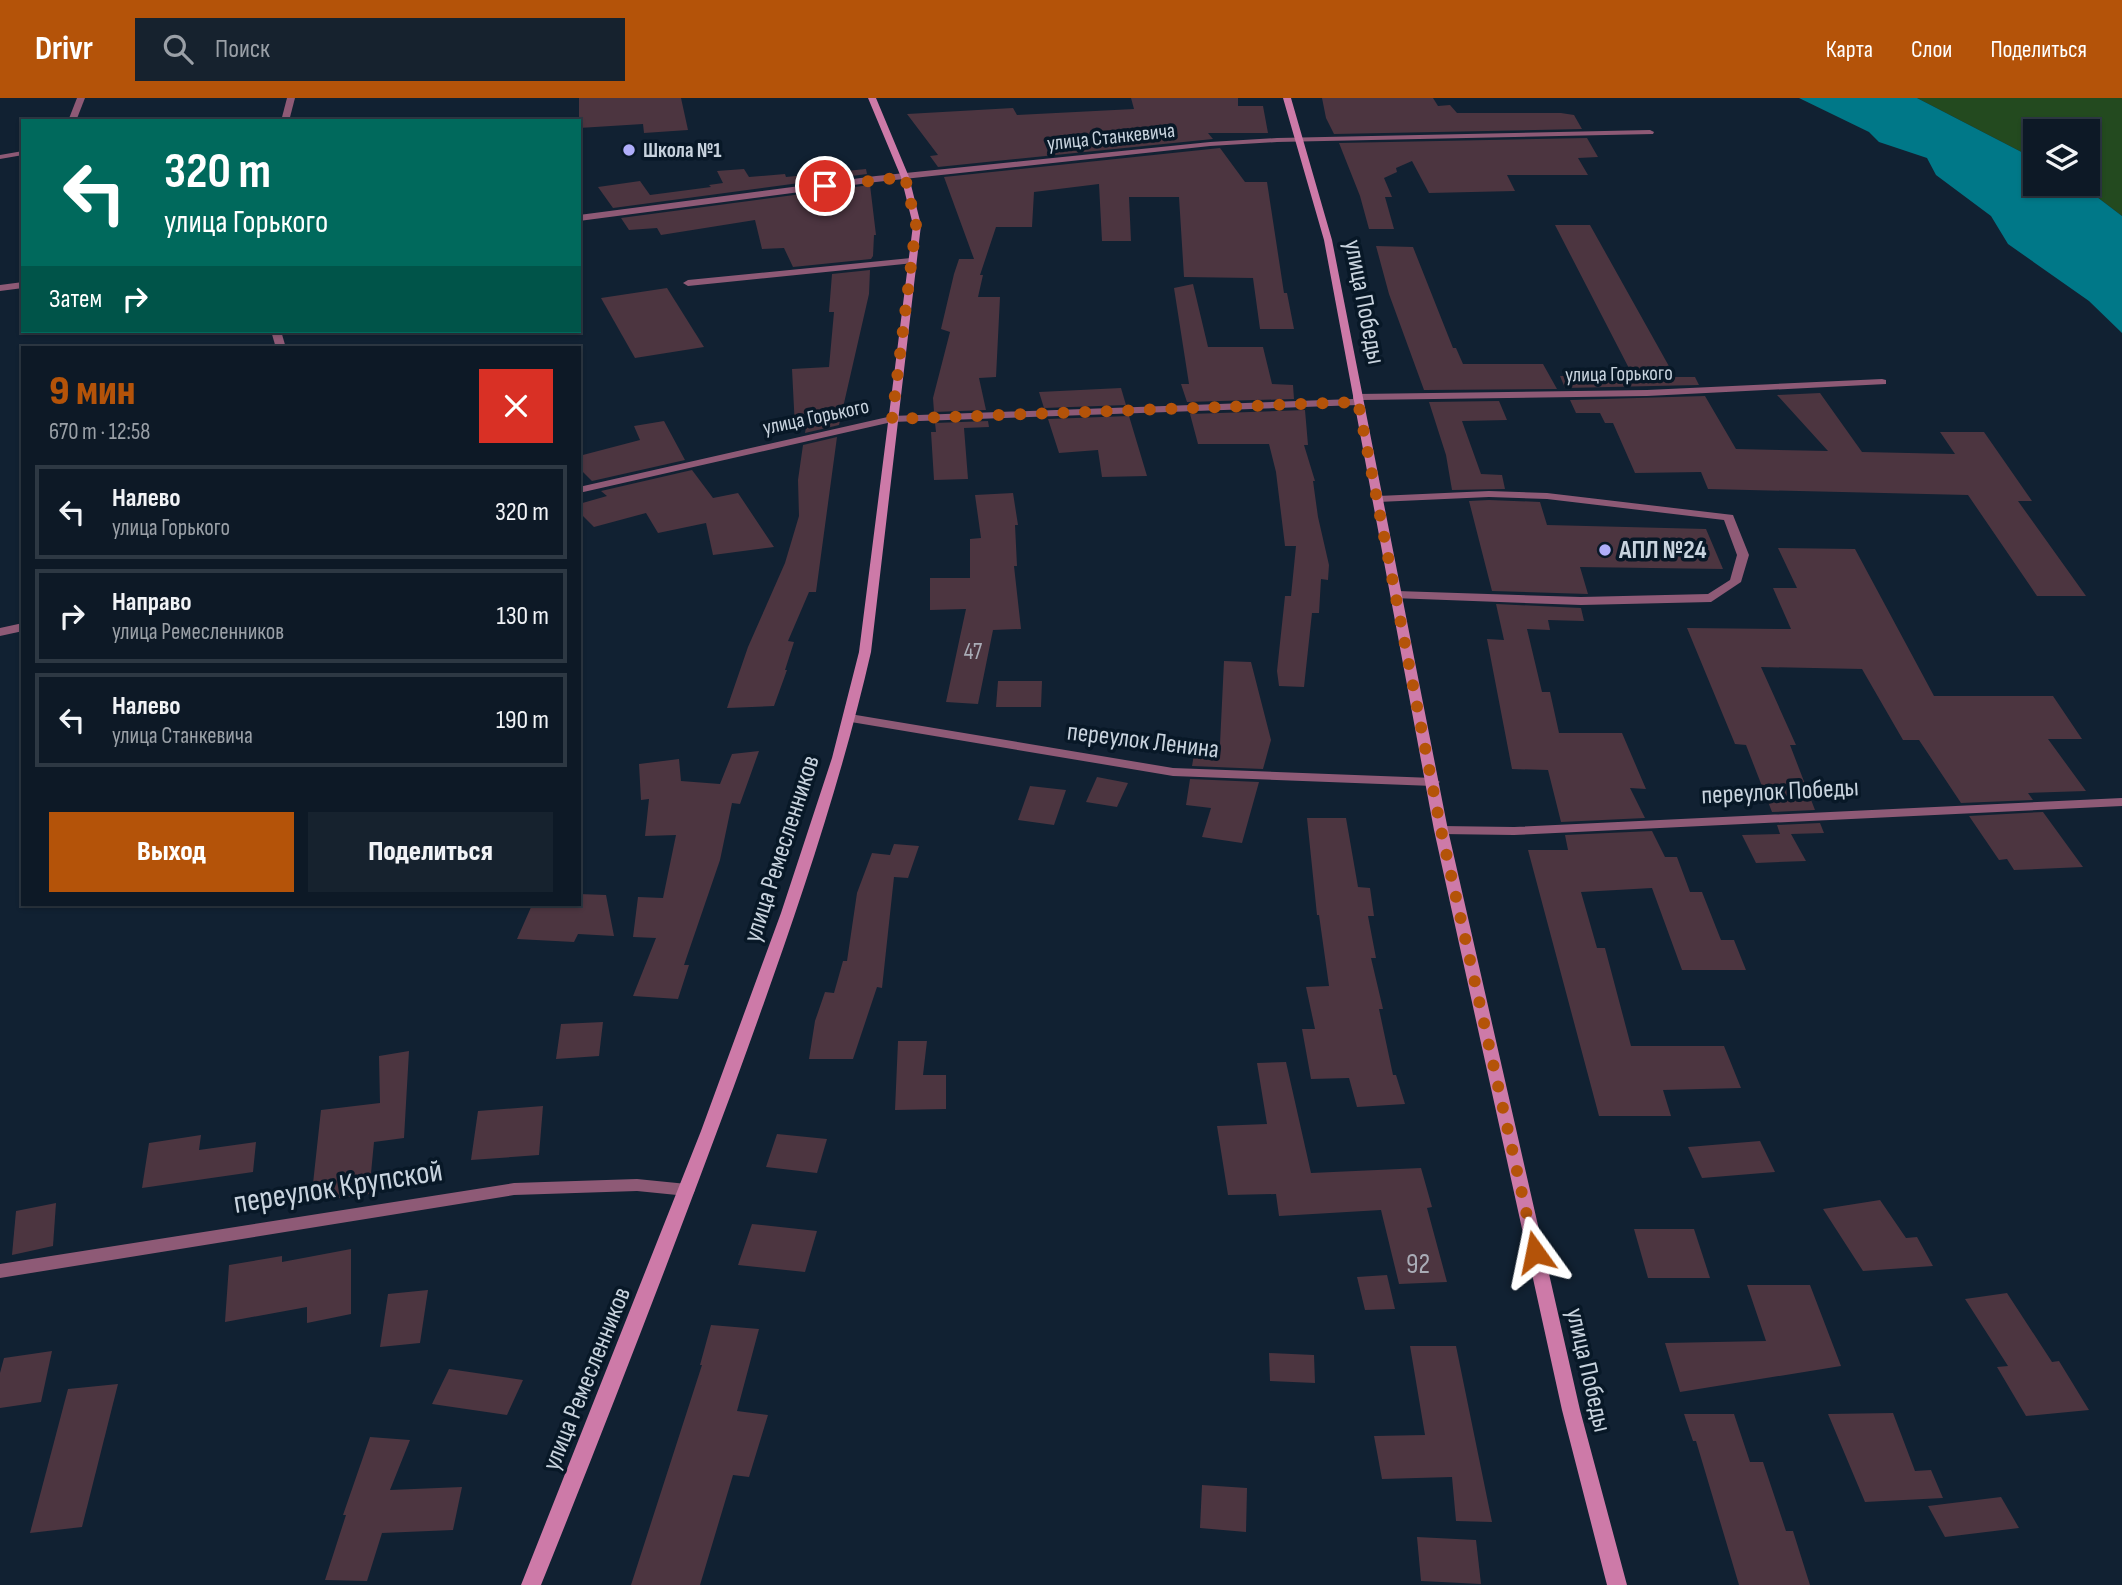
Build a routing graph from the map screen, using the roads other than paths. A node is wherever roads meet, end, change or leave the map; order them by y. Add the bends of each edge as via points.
1 (81, 98) edge
2 (291, 98) edge
3 (872, 98) edge
4 (1287, 98) edge
5 (73, 119) edge
6 (286, 119) edge
7 (1650, 132) dead end
8 (1299, 141) junction
9 (21, 153) edge
10 (0, 157) edge
11 (905, 177) junction
12 (581, 218) edge
13 (911, 261) junction
14 (688, 283) dead end
15 (21, 285) edge
16 (0, 288) edge
17 (1882, 382) dead end
18 (1358, 399) junction
19 (892, 419) junction
20 (581, 490) edge
21 (1378, 499) junction
22 (1397, 595) junction
23 (21, 627) edge
24 (0, 632) edge
25 (850, 718) junction
26 (1433, 782) junction
27 (2122, 802) edge
28 (1441, 830) junction
29 (688, 1190) junction
30 (0, 1271) edge
31 (531, 1585) edge
32 (1617, 1585) edge

1 - 5 street
2 - 6 street
3 - 11 street, улица Ремесленников
4 - 8 street, улица Победы
7 - 8 street, улица Станкевича
8 - 11 street, улица Станкевича via 1210,144
8 - 18 street, улица Победы via 1328,240
9 - 10 street
11 - 12 street, улица Станкевича
11 - 13 street, улица Ремесленников via 916,225
13 - 14 street
13 - 19 street, улица Ремесленников
15 - 16 street
17 - 18 street, улица Горького
18 - 19 street, улица Горького
18 - 21 street, улица Победы
19 - 20 street, улица Горького
19 - 25 street, улица Ремесленников via 865,652
21 - 22 street, улица Победы
21 - 22 street via 1547,496 1729,517 1743,555 1735,582 1711,598 1581,601
22 - 26 street, улица Победы
23 - 24 street
25 - 26 street, переулок Ленина via 1173,772
25 - 29 street, улица Ремесленников via 786,923
26 - 28 street, улица Победы
27 - 28 street, переулок Победы via 1514,831
28 - 32 street, улица Победы via 1567,1396
29 - 30 street, переулок Крупской via 637,1185 514,1189
29 - 31 street, улица Ремесленников

